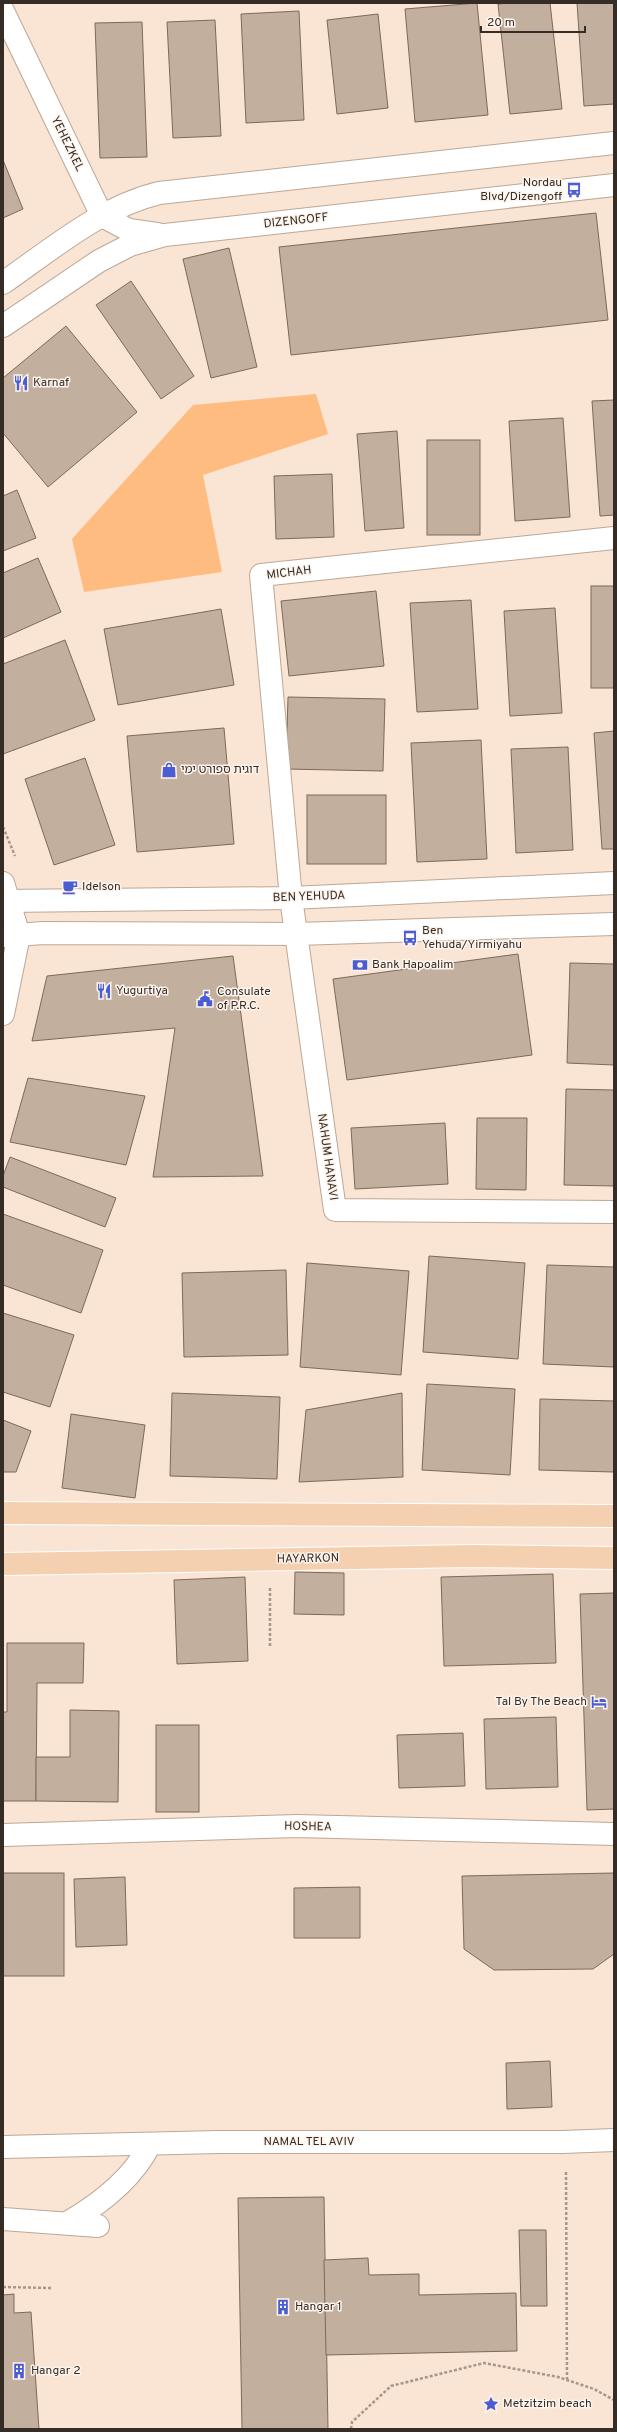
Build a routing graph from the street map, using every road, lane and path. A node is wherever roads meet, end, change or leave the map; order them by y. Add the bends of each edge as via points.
1 (3, 11) edge
2 (614, 143) edge
3 (614, 185) edge
4 (102, 216) junction
5 (165, 235) junction
6 (3, 282) edge
7 (3, 326) edge
8 (614, 538) edge
9 (614, 883) edge
10 (5, 895) edge
11 (291, 898) junction
12 (614, 924) edge
13 (297, 934) junction
14 (11, 936) edge
15 (3, 1014) edge
16 (614, 1212) edge
17 (3, 1512) edge
18 (614, 1516) edge
19 (614, 1558) edge
20 (269, 1560) junction
21 (3, 1564) edge
22 (270, 1647) dead end
23 (614, 1834) edge
24 (3, 1835) edge
25 (614, 2140) edge
26 (150, 2144) junction
27 (3, 2147) edge
28 (566, 2169) dead end
29 (3, 2219) edge
30 (68, 2223) junction
31 (98, 2226) dead end
32 (3, 2287) edge
33 (51, 2288) dead end
34 (567, 2379) junction
35 (614, 2400) edge
36 (614, 2406) edge
37 (351, 2429) edge

1 - 4 street, YEHEZKEL
2 - 4 street via 159,193 136,199
3 - 5 street, DIZENGOFF
4 - 5 street via 129,230
4 - 6 street
5 - 7 street, DIZENGOFF via 130,245 99,261
8 - 11 street, MICHAH via 261,575
9 - 11 street, BEN YEHUDA
10 - 11 street, BEN YEHUDA
10 - 14 street
11 - 13 street, NAHUM HANAVI
12 - 13 street
13 - 14 street via 43,933
13 - 16 street, NAHUM HANAVI via 335,1210
14 - 15 street
17 - 18 main road
19 - 20 main road, HAYARKON via 472,1556
20 - 21 main road, HAYARKON
20 - 22 path
23 - 24 street, HOSHEA via 297,1826
25 - 26 street, NAMAL TEL AVIV
26 - 27 street, NAMAL TEL AVIV
26 - 30 street via 133,2171 92,2209
28 - 34 path
29 - 30 street
30 - 31 street
32 - 33 path
34 - 35 path
34 - 37 path via 484,2363 390,2386 352,2422
35 - 36 path

